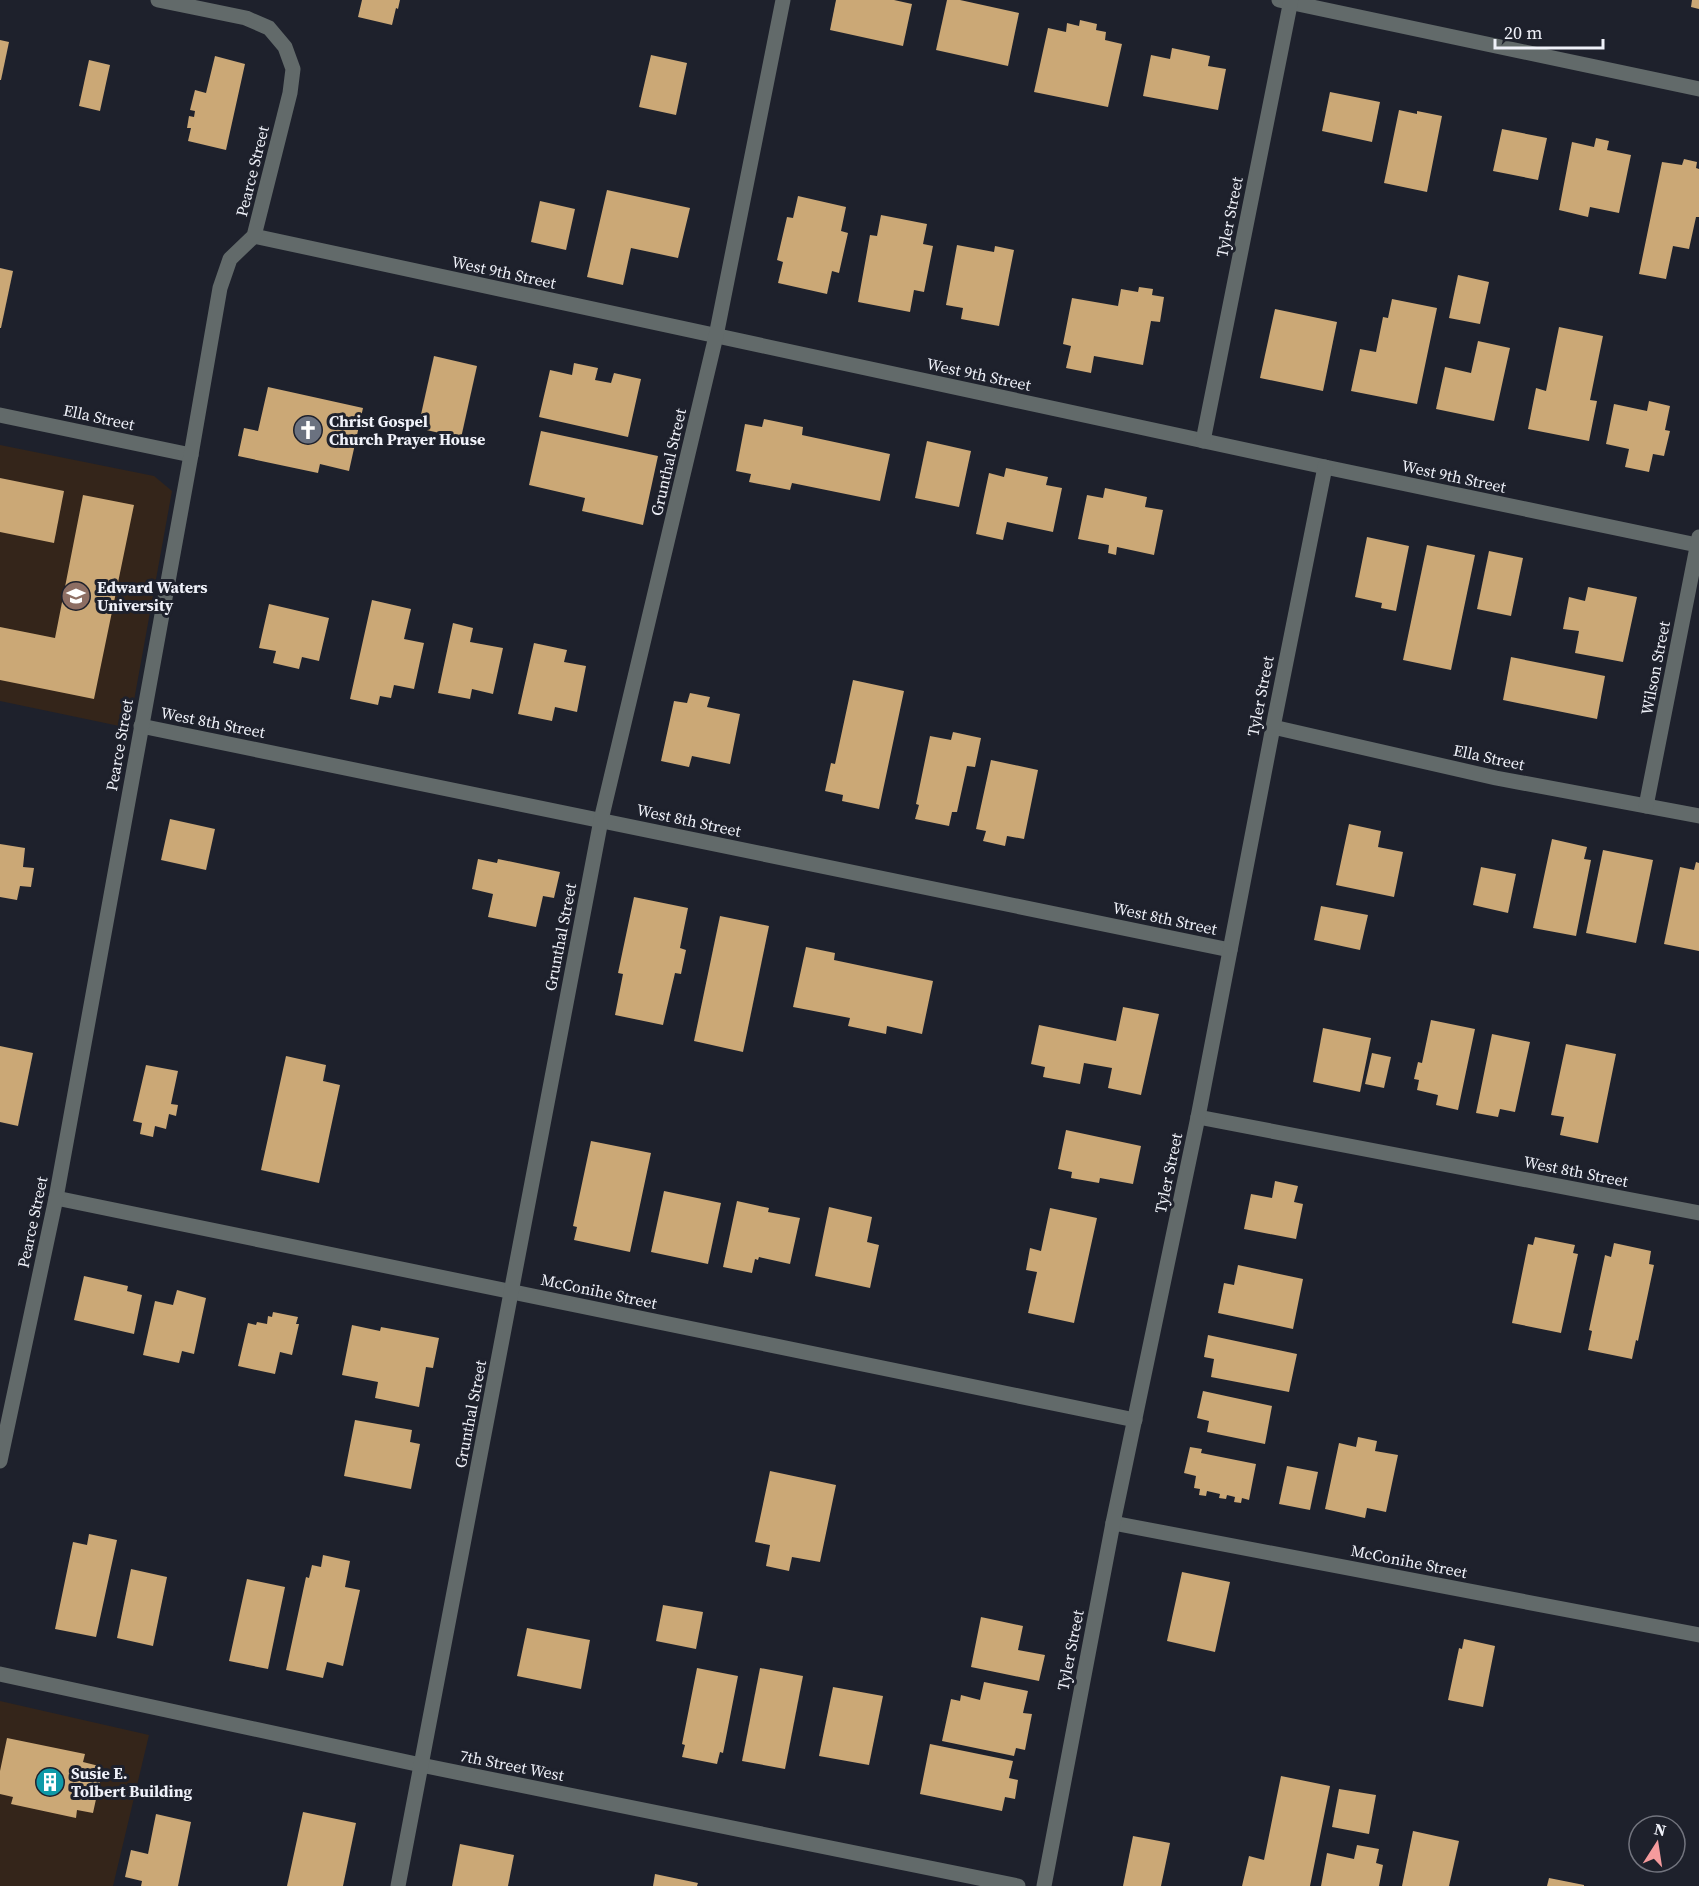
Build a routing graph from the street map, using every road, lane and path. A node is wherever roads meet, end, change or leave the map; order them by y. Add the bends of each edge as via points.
1 (158, 0) edge
2 (783, 0) edge
3 (1287, 1) edge
4 (1699, 89) edge
5 (254, 236) junction
6 (716, 336) junction
7 (0, 415) edge
8 (1203, 441) junction
9 (191, 455) junction
10 (1325, 467) junction
11 (1698, 541) edge
12 (141, 726) junction
13 (1272, 727) junction
14 (1646, 806) junction
15 (1699, 816) edge
16 (601, 820) junction
17 (1230, 950) junction
18 (1198, 1117) junction
19 (56, 1198) junction
20 (1699, 1213) edge
21 (512, 1292) junction
22 (1135, 1420) junction
23 (0, 1461) edge
24 (1113, 1523) junction
25 (1699, 1635) edge
26 (0, 1674) edge
27 (421, 1765) junction
28 (398, 1886) edge
29 (1018, 1886) edge
30 (1044, 1886) edge

1 - 5 street, Pearce Street via 246,18 269,28 285,47 293,69 290,93
2 - 6 street, Grunthal Street
3 - 4 street
3 - 8 street, Tyler Street
5 - 6 street, West 9th Street
5 - 9 street, Pearce Street via 230,259 220,288
6 - 8 street, West 9th Street
6 - 16 street, Grunthal Street
7 - 9 street, Ella Street
8 - 10 street, West 9th Street
9 - 12 street, Pearce Street
10 - 11 street, West 9th Street
10 - 13 street, Tyler Street
11 - 14 street, Wilson Street
12 - 16 street, West 8th Street
12 - 19 street, Pearce Street
13 - 14 street, Ella Street via 1496,778
13 - 17 street, Tyler Street
14 - 15 street, Ella Street
16 - 17 street, West 8th Street
16 - 21 street, Grunthal Street
17 - 18 street, Tyler Street
18 - 20 street, West 8th Street
18 - 22 street, Tyler Street
19 - 21 street, McConihe Street
19 - 23 street, Pearce Street
21 - 22 street, McConihe Street
21 - 27 street, Grunthal Street
22 - 24 street, Tyler Street
24 - 25 street, McConihe Street
24 - 30 street, Tyler Street
26 - 27 street, 7th Street West
27 - 28 street, Grunthal Street
27 - 29 street, 7th Street West

